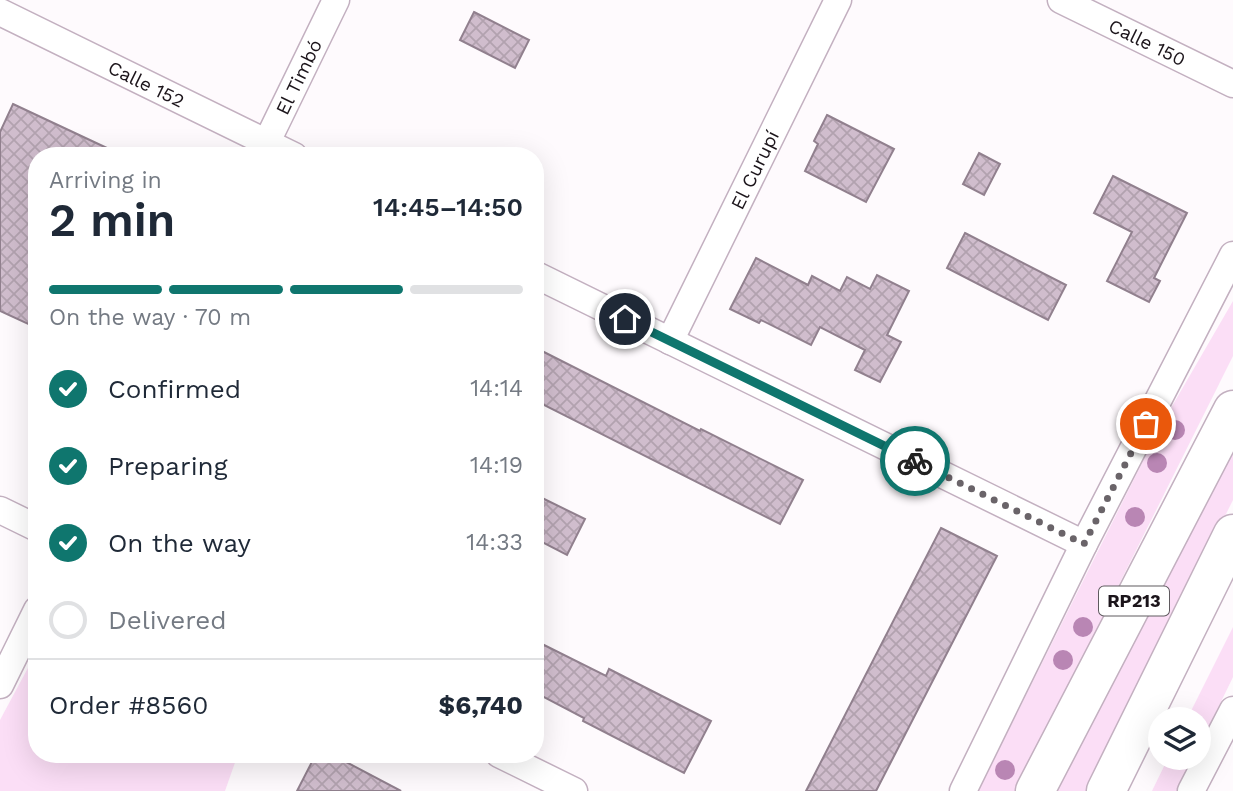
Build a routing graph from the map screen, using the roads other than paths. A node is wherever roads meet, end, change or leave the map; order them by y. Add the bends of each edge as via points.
1 (336, 0) edge
2 (838, 0) edge
3 (1061, 0) edge
4 (0, 12) edge
5 (1233, 84) edge
6 (260, 147) edge
7 (265, 147) edge
8 (1233, 255) edge
9 (544, 279) edge
10 (670, 341) junction
11 (1233, 410) edge
12 (0, 510) edge
13 (28, 524) edge
14 (1233, 534) edge
15 (1084, 544) junction
16 (28, 628) edge
17 (0, 685) edge
18 (1233, 710) edge
19 (517, 763) edge
20 (574, 791) edge
21 (963, 791) edge
22 (1035, 791) edge
23 (1106, 791) edge
24 (1191, 791) edge

1 - 7 street, El Timbó
2 - 10 street, El Curupí
3 - 5 street, Calle 150
4 - 6 street, Calle 152
8 - 15 street
9 - 10 street
10 - 15 street
11 - 22 main road, RP213
12 - 13 street
14 - 23 main road, RP213
15 - 21 street
16 - 17 street
18 - 24 street
19 - 20 street

